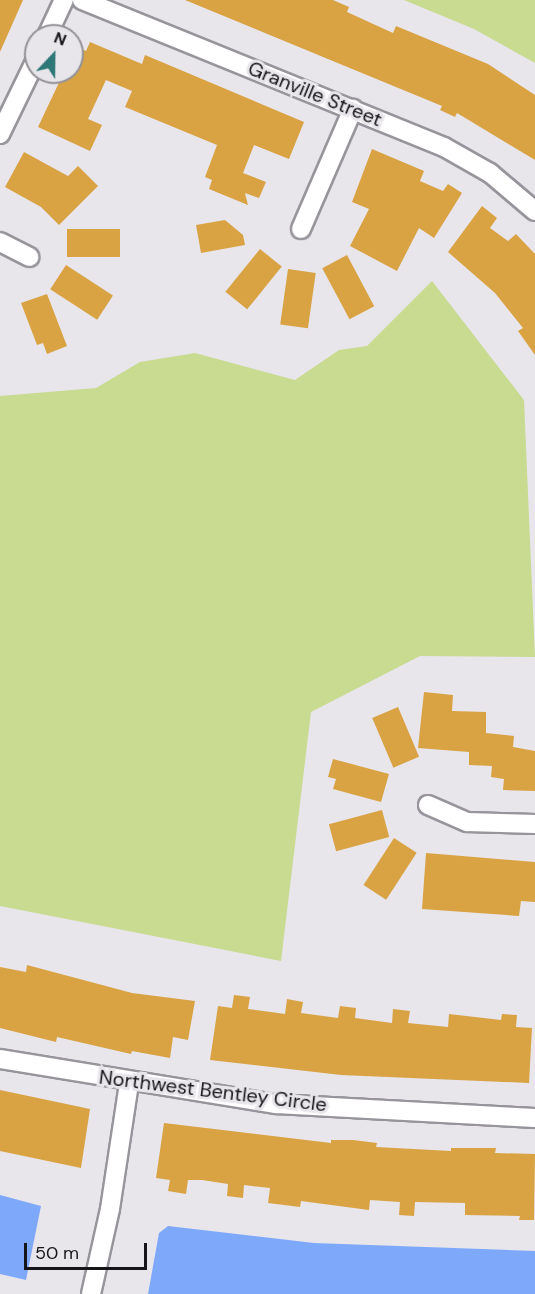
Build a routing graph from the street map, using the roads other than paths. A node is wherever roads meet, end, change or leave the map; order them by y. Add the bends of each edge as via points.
1 (64, 0) edge
2 (82, 0) edge
3 (53, 24) edge
4 (24, 84) edge
5 (353, 109) junction
6 (0, 134) edge
7 (535, 211) edge
8 (301, 229) dead end
9 (0, 242) edge
10 (29, 257) dead end
11 (428, 805) dead end
12 (535, 824) edge
13 (0, 1059) edge
14 (129, 1083) junction
15 (535, 1118) edge
16 (90, 1294) edge

1 - 3 street
2 - 5 street, Granville Street
4 - 6 street
5 - 7 street, Granville Street via 444,147 490,173
5 - 8 street
9 - 10 street
11 - 12 street via 467,822
13 - 14 street, Northwest Bentley Circle
14 - 15 street, Northwest Bentley Circle via 276,1104
14 - 16 street via 110,1209

